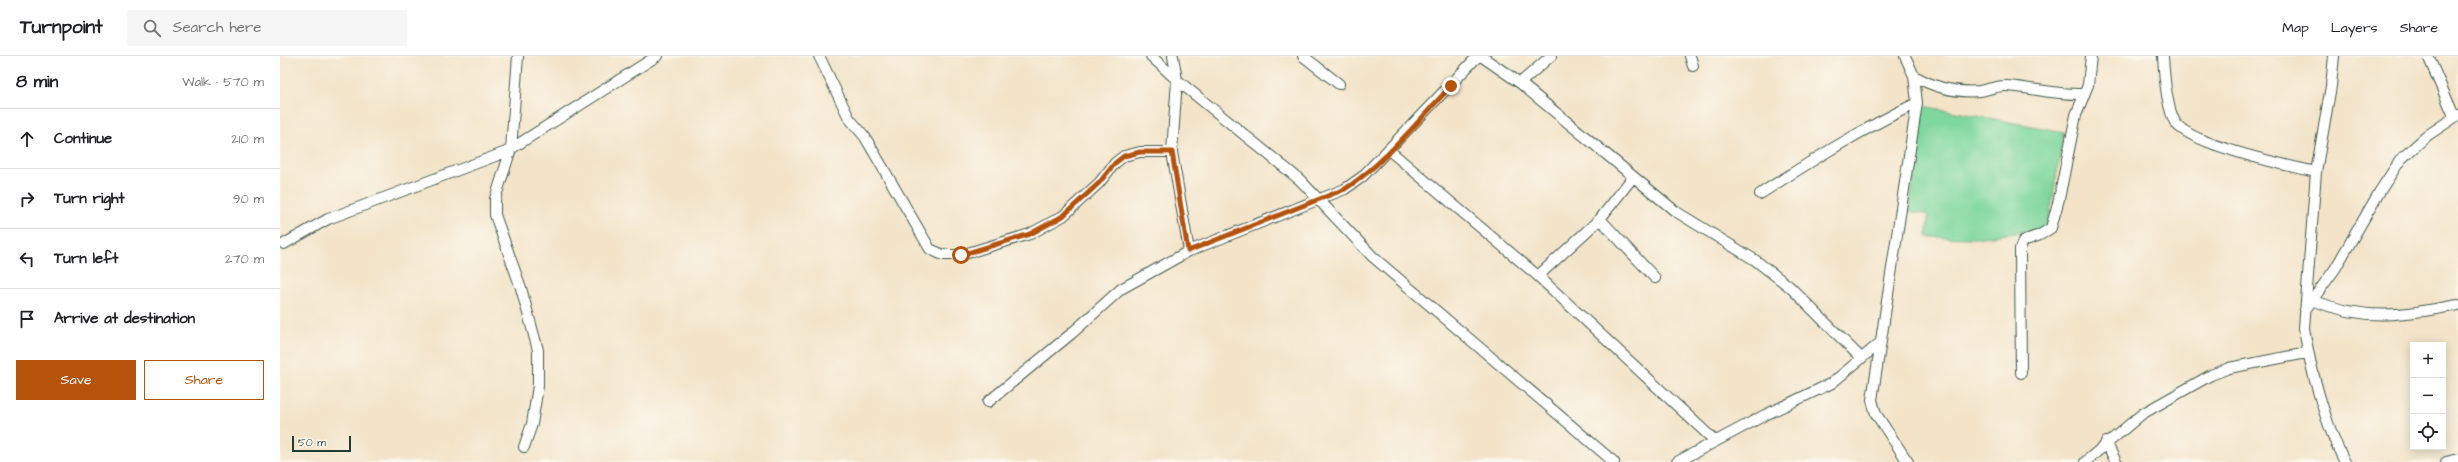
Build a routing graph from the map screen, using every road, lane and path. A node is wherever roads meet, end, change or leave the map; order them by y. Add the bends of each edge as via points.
1 (518, 56) edge
2 (657, 56) edge
3 (819, 56) edge
4 (1151, 56) edge
5 (1173, 56) edge
6 (1302, 56) edge
7 (1480, 56) edge
8 (1551, 56) edge
9 (1690, 56) edge
10 (1905, 56) edge
11 (2090, 56) edge
12 (2163, 56) edge
13 (2334, 56) edge
14 (2428, 56) edge
15 (1693, 66) dead end
16 (1914, 76) junction
17 (1177, 80) junction
18 (1520, 83) junction
19 (1339, 84) dead end
20 (2083, 94) junction
21 (1917, 103) junction
22 (2456, 115) edge
23 (511, 150) junction
24 (1390, 151) junction
25 (1172, 152) junction
26 (2316, 172) junction
27 (1633, 177) junction
28 (1760, 194) dead end
29 (1318, 200) junction
30 (1600, 219) junction
31 (284, 244) dead end
32 (1188, 251) junction
33 (1538, 276) junction
34 (1655, 278) dead end
35 (2312, 300) junction
36 (2458, 305) edge
37 (2306, 310) junction
38 (1881, 342) junction
39 (2307, 353) junction
40 (1860, 357) junction
41 (2021, 373) dead end
42 (988, 402) dead end
43 (1715, 442) junction
44 (2106, 442) junction
45 (524, 447) dead end
46 (2458, 459) edge
47 (1614, 462) edge
48 (1677, 462) edge
49 (1908, 462) edge
50 (2085, 462) edge
51 (2116, 462) edge
52 (2345, 462) edge
53 (2446, 462) edge

1 - 23 street
2 - 23 street
3 - 25 street via 849,118 864,137 930,249 942,255 961,255 1030,234 1063,216 1124,156 1140,152
4 - 17 street
5 - 17 street
6 - 19 street
7 - 18 street
7 - 24 street
8 - 18 street
9 - 15 street
10 - 16 street
11 - 20 street via 2088,85
12 - 26 street via 2170,105 2175,122 2182,130 2230,149
13 - 26 street
14 - 22 street
16 - 20 street via 1932,86 1954,91 1980,91 2004,86
16 - 21 street
17 - 25 street
17 - 29 street via 1300,180
18 - 27 street
20 - 41 street via 2076,116 2060,199 2051,228 2040,236 2023,241 2020,249
21 - 28 street via 1848,139
21 - 38 street
22 - 35 street via 2401,159 2335,269
23 - 31 street via 328,219
23 - 45 street via 495,199 495,215 521,288 538,350 538,386 532,424
24 - 29 street via 1351,185
24 - 33 street
25 - 32 street
26 - 37 street
27 - 30 street
27 - 40 street via 1676,211 1755,260 1790,287
29 - 32 street
29 - 47 street via 1373,257
30 - 33 street
30 - 34 street
32 - 42 street via 1121,289
33 - 43 street
35 - 36 street via 2332,308 2364,315 2404,315
35 - 37 street
37 - 39 street via 2304,328
38 - 40 street
38 - 49 street via 1873,407
39 - 44 street via 2229,368 2211,375 2142,414
39 - 52 street via 2334,442
40 - 43 street via 1832,383
43 - 48 street
44 - 50 street
44 - 51 street
46 - 53 street

